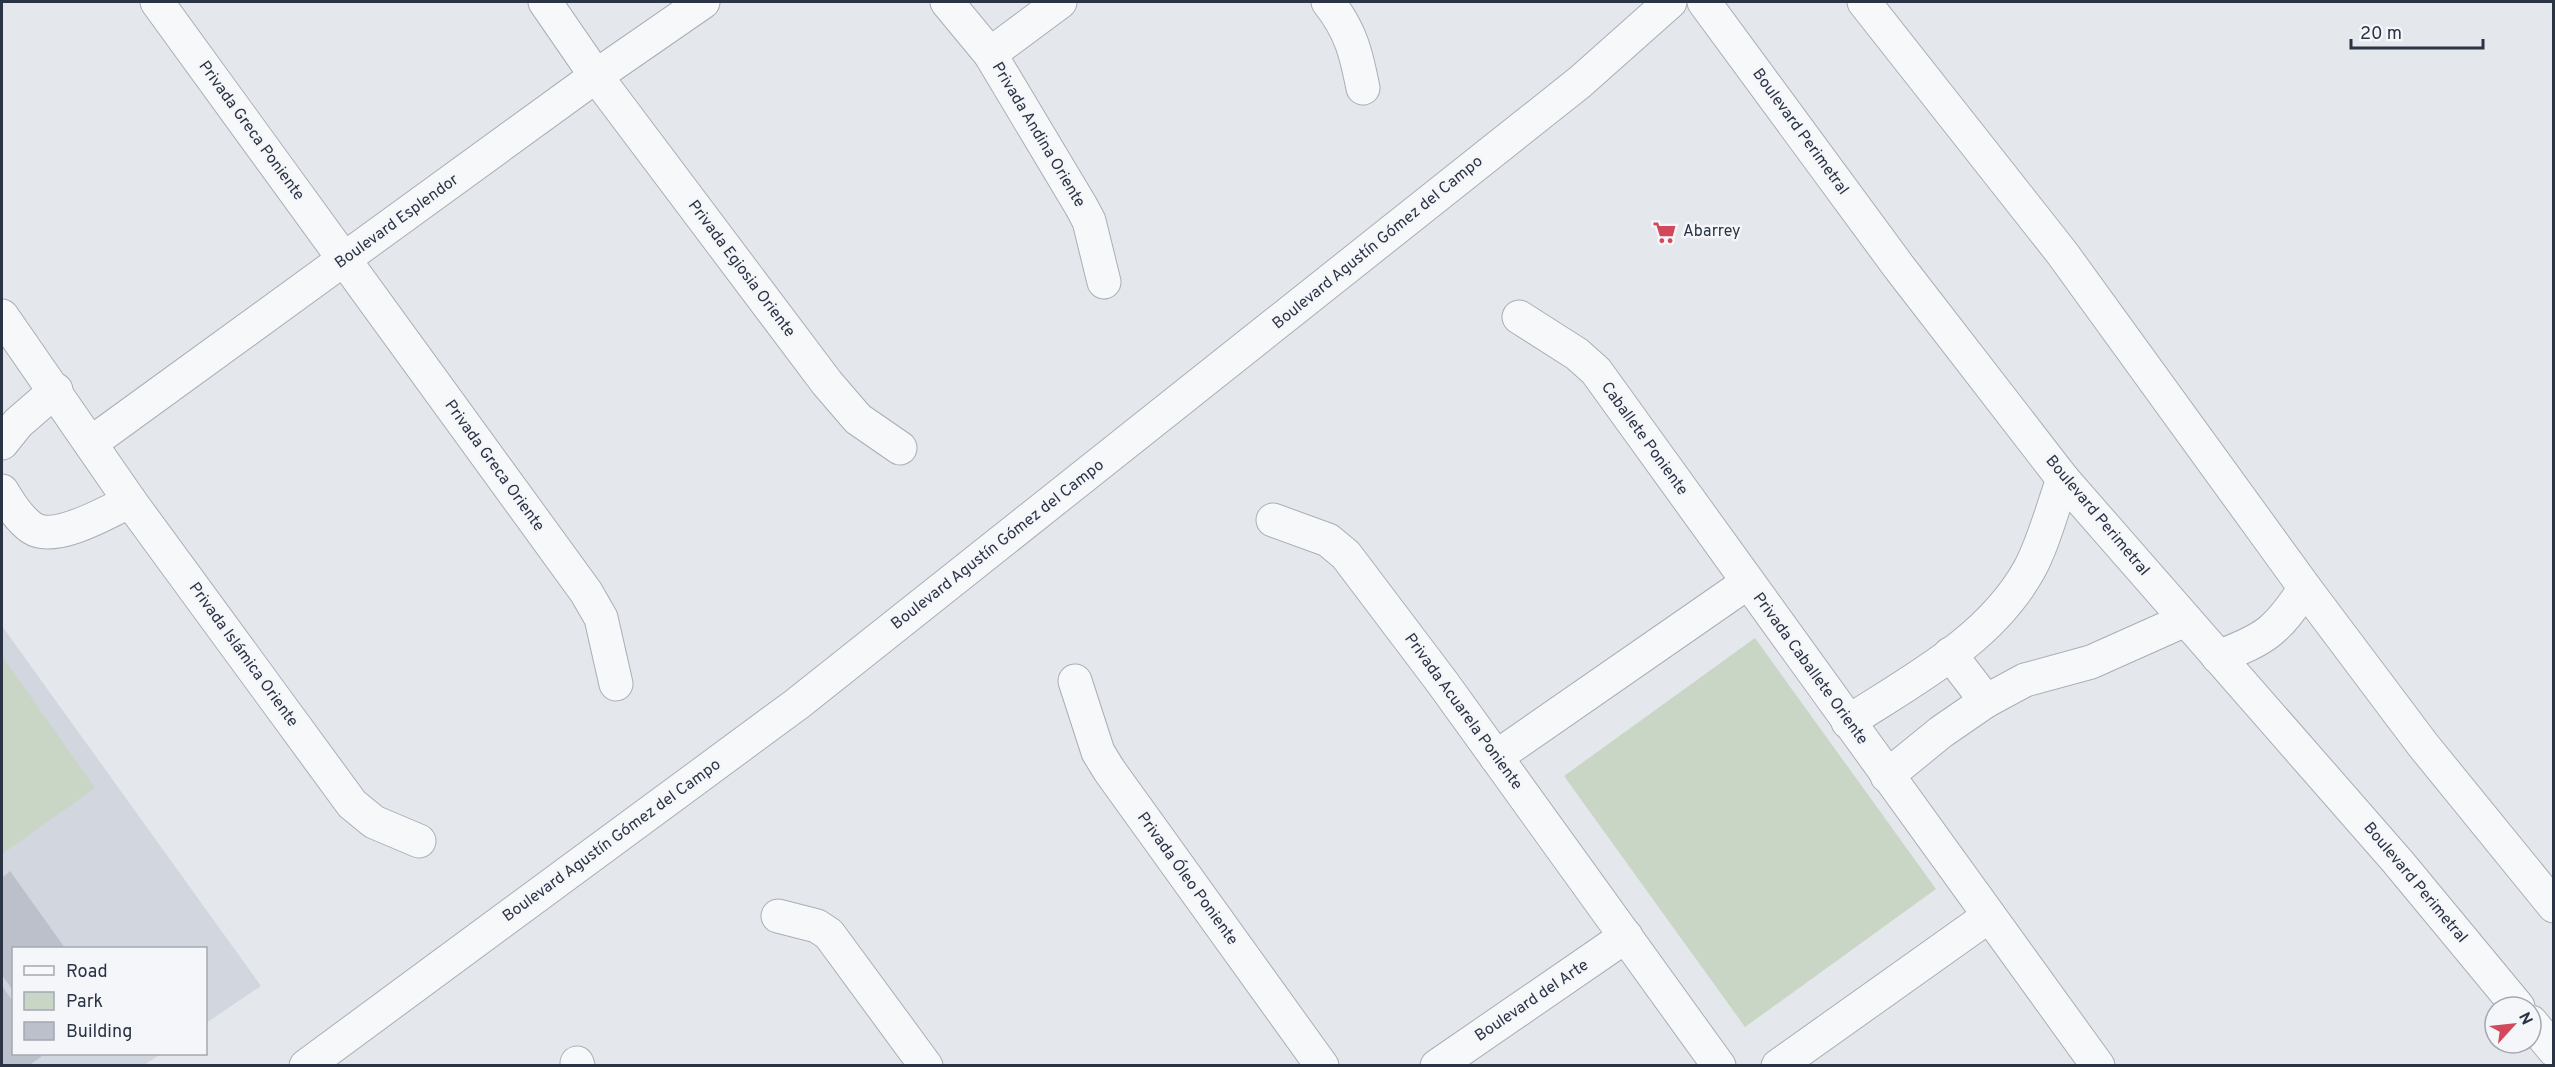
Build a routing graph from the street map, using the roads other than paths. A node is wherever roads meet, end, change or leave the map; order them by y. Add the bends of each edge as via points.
1 (157, 2) edge
2 (544, 2) edge
3 (703, 2) edge
4 (947, 2) edge
5 (1060, 2) edge
6 (1328, 2) edge
7 (1671, 2) edge
8 (1704, 2) edge
9 (1864, 2) edge
10 (990, 54) junction
11 (596, 76) junction
12 (1363, 88) dead end
13 (344, 261) junction
14 (1104, 282) dead end
15 (2, 316) edge
16 (1519, 317) dead end
17 (56, 390) junction
18 (91, 443) junction
19 (2, 444) edge
20 (900, 448) dead end
21 (2063, 479) junction
22 (2, 492) edge
23 (130, 501) junction
24 (1274, 520) dead end
25 (1747, 583) junction
26 (2305, 588) junction
27 (2186, 620) junction
28 (1950, 654) junction
29 (2218, 657) junction
30 (1075, 681) dead end
31 (616, 684) dead end
32 (1986, 701) junction
33 (1848, 722) junction
34 (1496, 757) junction
35 (1887, 776) junction
36 (419, 841) dead end
37 (2553, 906) edge
38 (778, 916) dead end
39 (1989, 916) junction
40 (1626, 936) junction
41 (2508, 995) edge
42 (2543, 1037) edge
43 (2553, 1050) edge
44 (306, 1065) edge
45 (926, 1065) edge
46 (1322, 1065) edge
47 (1437, 1065) edge
48 (1719, 1065) edge
49 (1778, 1065) edge
50 (2098, 1065) edge

1 - 13 street, Privada Greca Poniente
2 - 11 street, Privada Egiosia Oriente
3 - 11 street, Boulevard Esplendor
4 - 10 street, Privada Andina Oriente
5 - 10 street
6 - 12 street via 1355,46
7 - 44 street, Boulevard Agustín Gómez del Campo via 1562,97 797,704
8 - 21 street, Boulevard Perimetral via 1899,267
9 - 26 street via 2061,253
10 - 14 street, Privada Andina Oriente via 1089,221
11 - 13 street, Boulevard Esplendor
11 - 20 street, Privada Egiosia Oriente via 827,383 858,419
13 - 18 street, Boulevard Esplendor
13 - 31 street, Privada Greca Oriente via 586,592 602,618
15 - 17 street, Privada Islámica Oriente
16 - 25 street, Caballete Poniente via 1577,354 1596,371
17 - 18 street, Privada Islámica Oriente
17 - 19 street via 18,423
18 - 23 street, Privada Islámica Oriente
21 - 27 street, Boulevard Perimetral
21 - 28 street via 2030,568 2005,606
22 - 23 street via 33,529 58,532
23 - 36 street, Privada Islámica Oriente via 352,804 374,822
24 - 34 street, Privada Acuarela Poniente via 1328,540 1346,555
25 - 33 street, Privada Caballete Oriente
25 - 34 street, Privada Caballete Oriente
26 - 29 street via 2277,626 2256,643
26 - 37 street via 2423,745
27 - 29 street, Boulevard Perimetral
27 - 32 street via 2091,662 2025,680
28 - 32 street
28 - 33 street
29 - 41 street, Boulevard Perimetral via 2398,862
30 - 46 street, Privada Óleo Poniente via 1098,752 1108,770
32 - 35 street
33 - 35 street, Privada Caballete Oriente
34 - 40 street, Privada Acuarela Poniente
35 - 39 street, Privada Caballete Oriente
38 - 45 street via 817,926 829,934
39 - 49 street
39 - 50 street, Privada Caballete Oriente
40 - 47 street, Boulevard del Arte
40 - 48 street, Privada Acuarela Poniente
42 - 43 street

